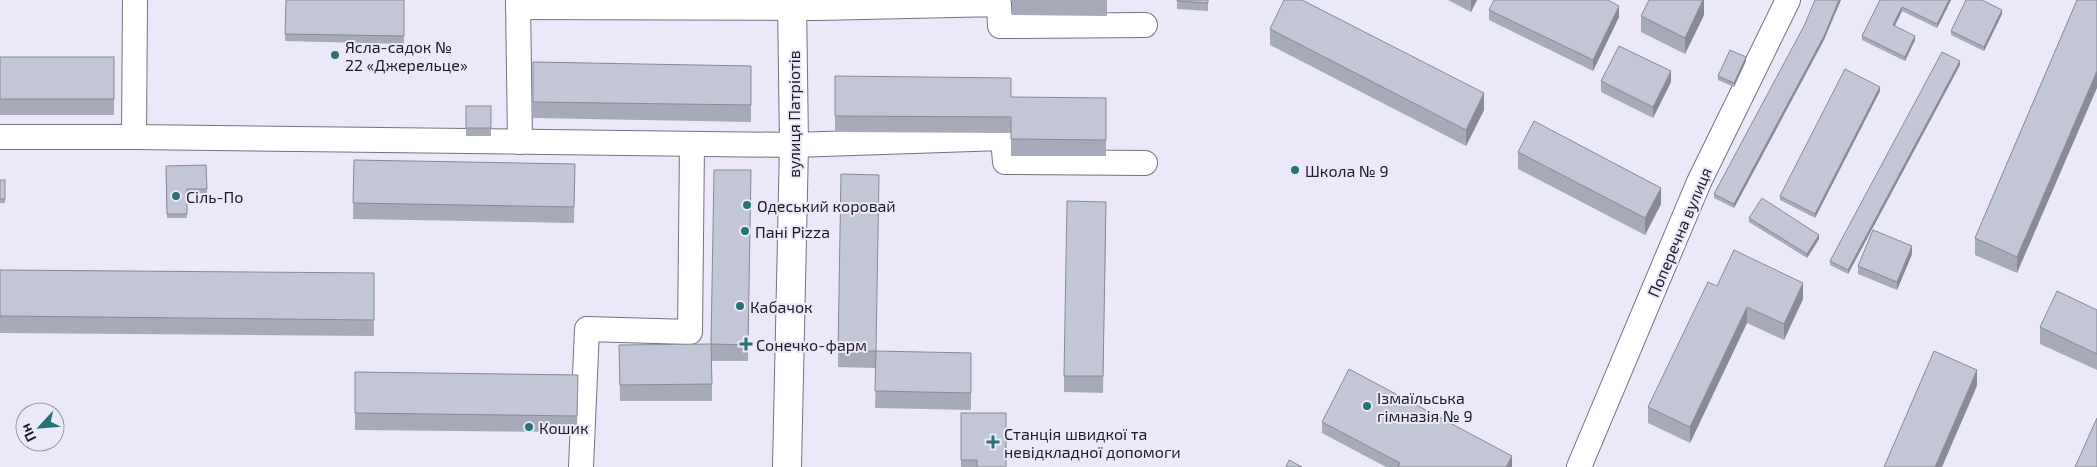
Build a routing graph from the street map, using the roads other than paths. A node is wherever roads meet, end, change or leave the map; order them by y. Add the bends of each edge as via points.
1 (134, 0) edge
2 (1788, 0) edge
3 (792, 3) edge
4 (518, 4) edge
5 (1145, 26) dead end
6 (0, 137) edge
7 (134, 137) junction
8 (520, 142) junction
9 (692, 144) junction
10 (794, 145) junction
11 (1145, 163) dead end
12 (581, 467) edge
13 (787, 467) edge
14 (1579, 467) edge

1 - 7 street
2 - 14 street, Поперечна вулиця via 1699,182
3 - 4 street
3 - 5 street via 999,4 1000,26
3 - 10 street, вулиця Патріотів
4 - 8 street
6 - 7 street
7 - 8 street
8 - 9 street
9 - 10 street
9 - 12 street via 690,332 586,329
10 - 11 street via 1003,138 1005,162
10 - 13 street, вулиця Патріотів

